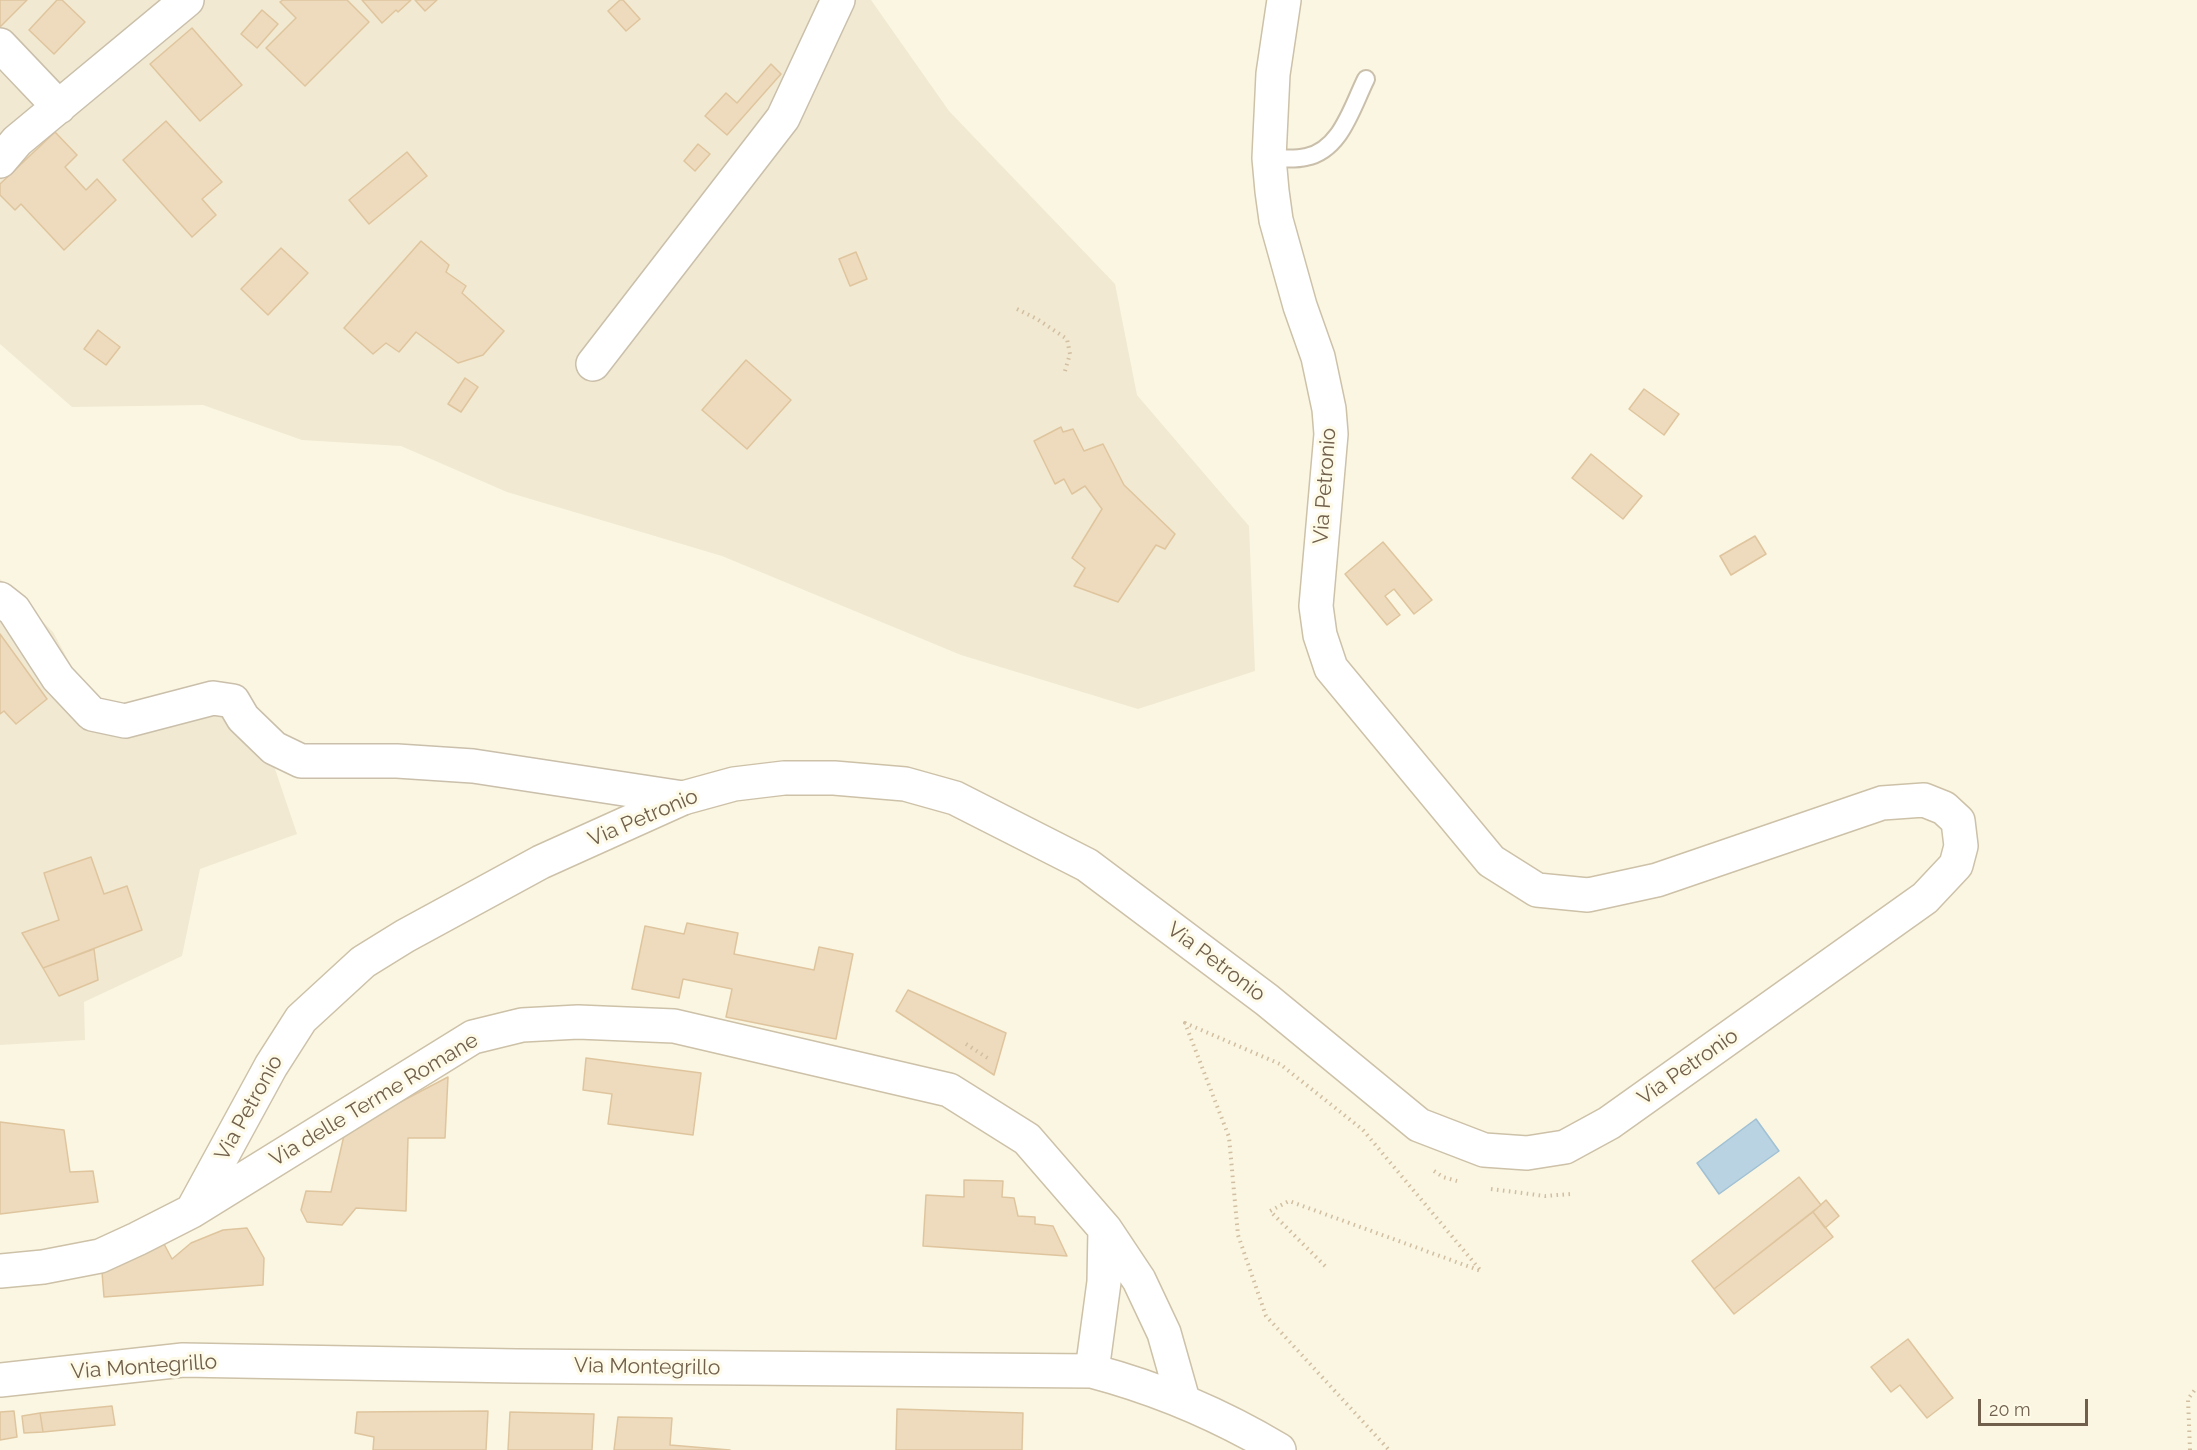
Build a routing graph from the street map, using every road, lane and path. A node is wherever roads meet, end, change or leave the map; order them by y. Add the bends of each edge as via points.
1 (187, 0) edge
2 (838, 0) edge
3 (1284, 0) edge
4 (0, 45) edge
5 (1366, 79) dead end
6 (59, 107) junction
7 (1269, 158) junction
8 (0, 161) edge
9 (1017, 309) dead end
10 (593, 364) dead end
11 (1065, 371) dead end
12 (0, 599) edge
13 (683, 798) junction
14 (966, 1044) dead end
15 (989, 1059) dead end
16 (192, 1211) junction
17 (1105, 1229) junction
18 (1325, 1266) dead end
19 (0, 1270) edge
20 (1092, 1371) junction
21 (0, 1380) edge
22 (2197, 1387) edge
23 (1183, 1400) junction
24 (1279, 1450) edge
25 (1389, 1450) edge
26 (2190, 1450) edge

1 - 6 street
2 - 10 street via 783,118
3 - 7 street, Via Petronio via 1273,74
4 - 6 street
5 - 7 lane via 1336,140 1309,157
6 - 8 street via 17,141
7 - 13 street, Via Petronio via 1276,220 1318,357 1332,434 1316,606 1320,634 1331,668 1491,861 1537,890 1588,895 1657,880 1882,803 1924,800 1944,808 1958,821 1961,846 1956,865 1925,898 1608,1123 1565,1147 1527,1153 1484,1150 1419,1125 1267,1000 1087,865 955,798 905,784 784,778 734,784
9 - 11 path via 1067,339 1070,354
12 - 13 street via 14,610 58,678 92,714 125,721 213,698 233,701 243,718 274,748 301,761 473,766
13 - 16 street, Via Petronio via 541,862 363,962 302,1019 270,1066
14 - 15 path
16 - 17 street, Via delle Terme Romane via 473,1037 522,1025 578,1022 674,1026 949,1090 1027,1139
16 - 19 street, Via delle Terme Romane via 100,1256 43,1268
17 - 20 street via 1104,1282
17 - 23 street, Via delle Terme Romane via 1139,1280 1164,1333
18 - 25 path via 1270,1211 1289,1201 1481,1271 1364,1130 1280,1064 1185,1023 1229,1137 1238,1235 1266,1316
20 - 21 street, Via Montegrillo via 183,1360
20 - 23 street, Via Montegrillo
22 - 26 path via 2188,1399
23 - 24 street, Via Montegrillo

